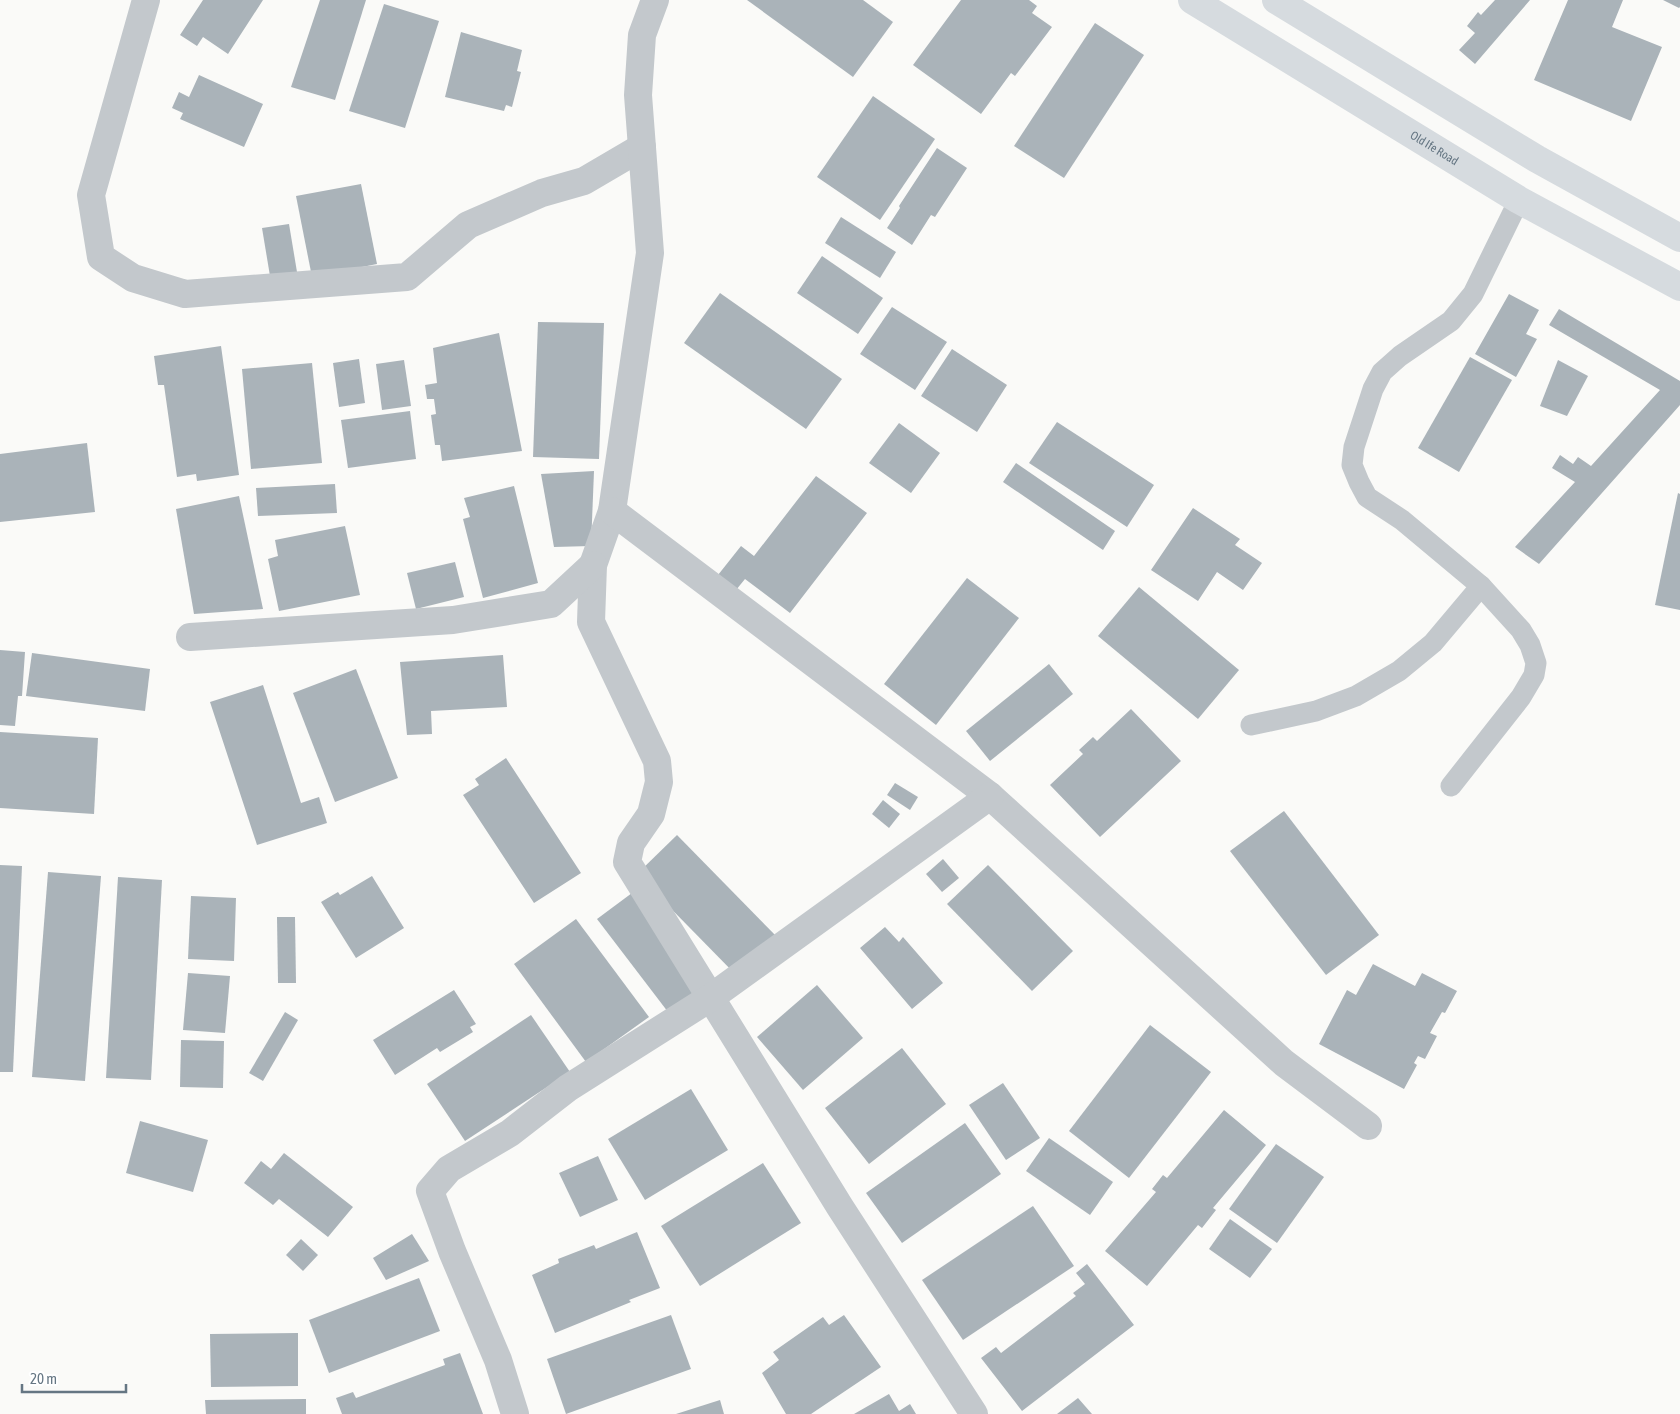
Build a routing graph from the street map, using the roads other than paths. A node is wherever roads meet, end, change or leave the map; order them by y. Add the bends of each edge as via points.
1 (146, 0) edge
2 (656, 0) edge
3 (1192, 0) edge
4 (1276, 0) edge
5 (642, 147) junction
6 (1519, 200) junction
7 (1680, 238) edge
8 (1680, 287) edge
9 (612, 510) junction
10 (593, 565) junction
11 (1481, 586) junction
12 (190, 637) dead end
13 (1251, 725) dead end
14 (1451, 786) dead end
15 (990, 796) junction
16 (710, 998) junction
17 (1368, 1126) dead end
18 (515, 1414) edge
19 (974, 1414) edge

1 - 5 street via 92,195 101,257 133,278 185,294 406,277 468,225 542,193 584,181
2 - 5 street via 642,35 638,94
3 - 6 main road, Old Ife Road
4 - 7 main road via 1537,159
5 - 9 street via 650,253
6 - 8 main road, Old Ife Road
6 - 11 lane via 1473,294 1451,321 1382,372 1354,447 1352,465 1367,497 1402,520
9 - 10 street
9 - 15 street
10 - 12 street via 551,604 453,620
10 - 16 street via 591,622 657,761 659,782 651,814 631,843 627,862
11 - 13 lane via 1432,642 1399,671 1356,696 1316,711
11 - 14 lane via 1521,630 1536,663 1534,675 1521,697
15 - 16 street
15 - 17 street via 1284,1063
16 - 18 street via 568,1088 510,1133 450,1169 430,1190 498,1360
16 - 19 street

